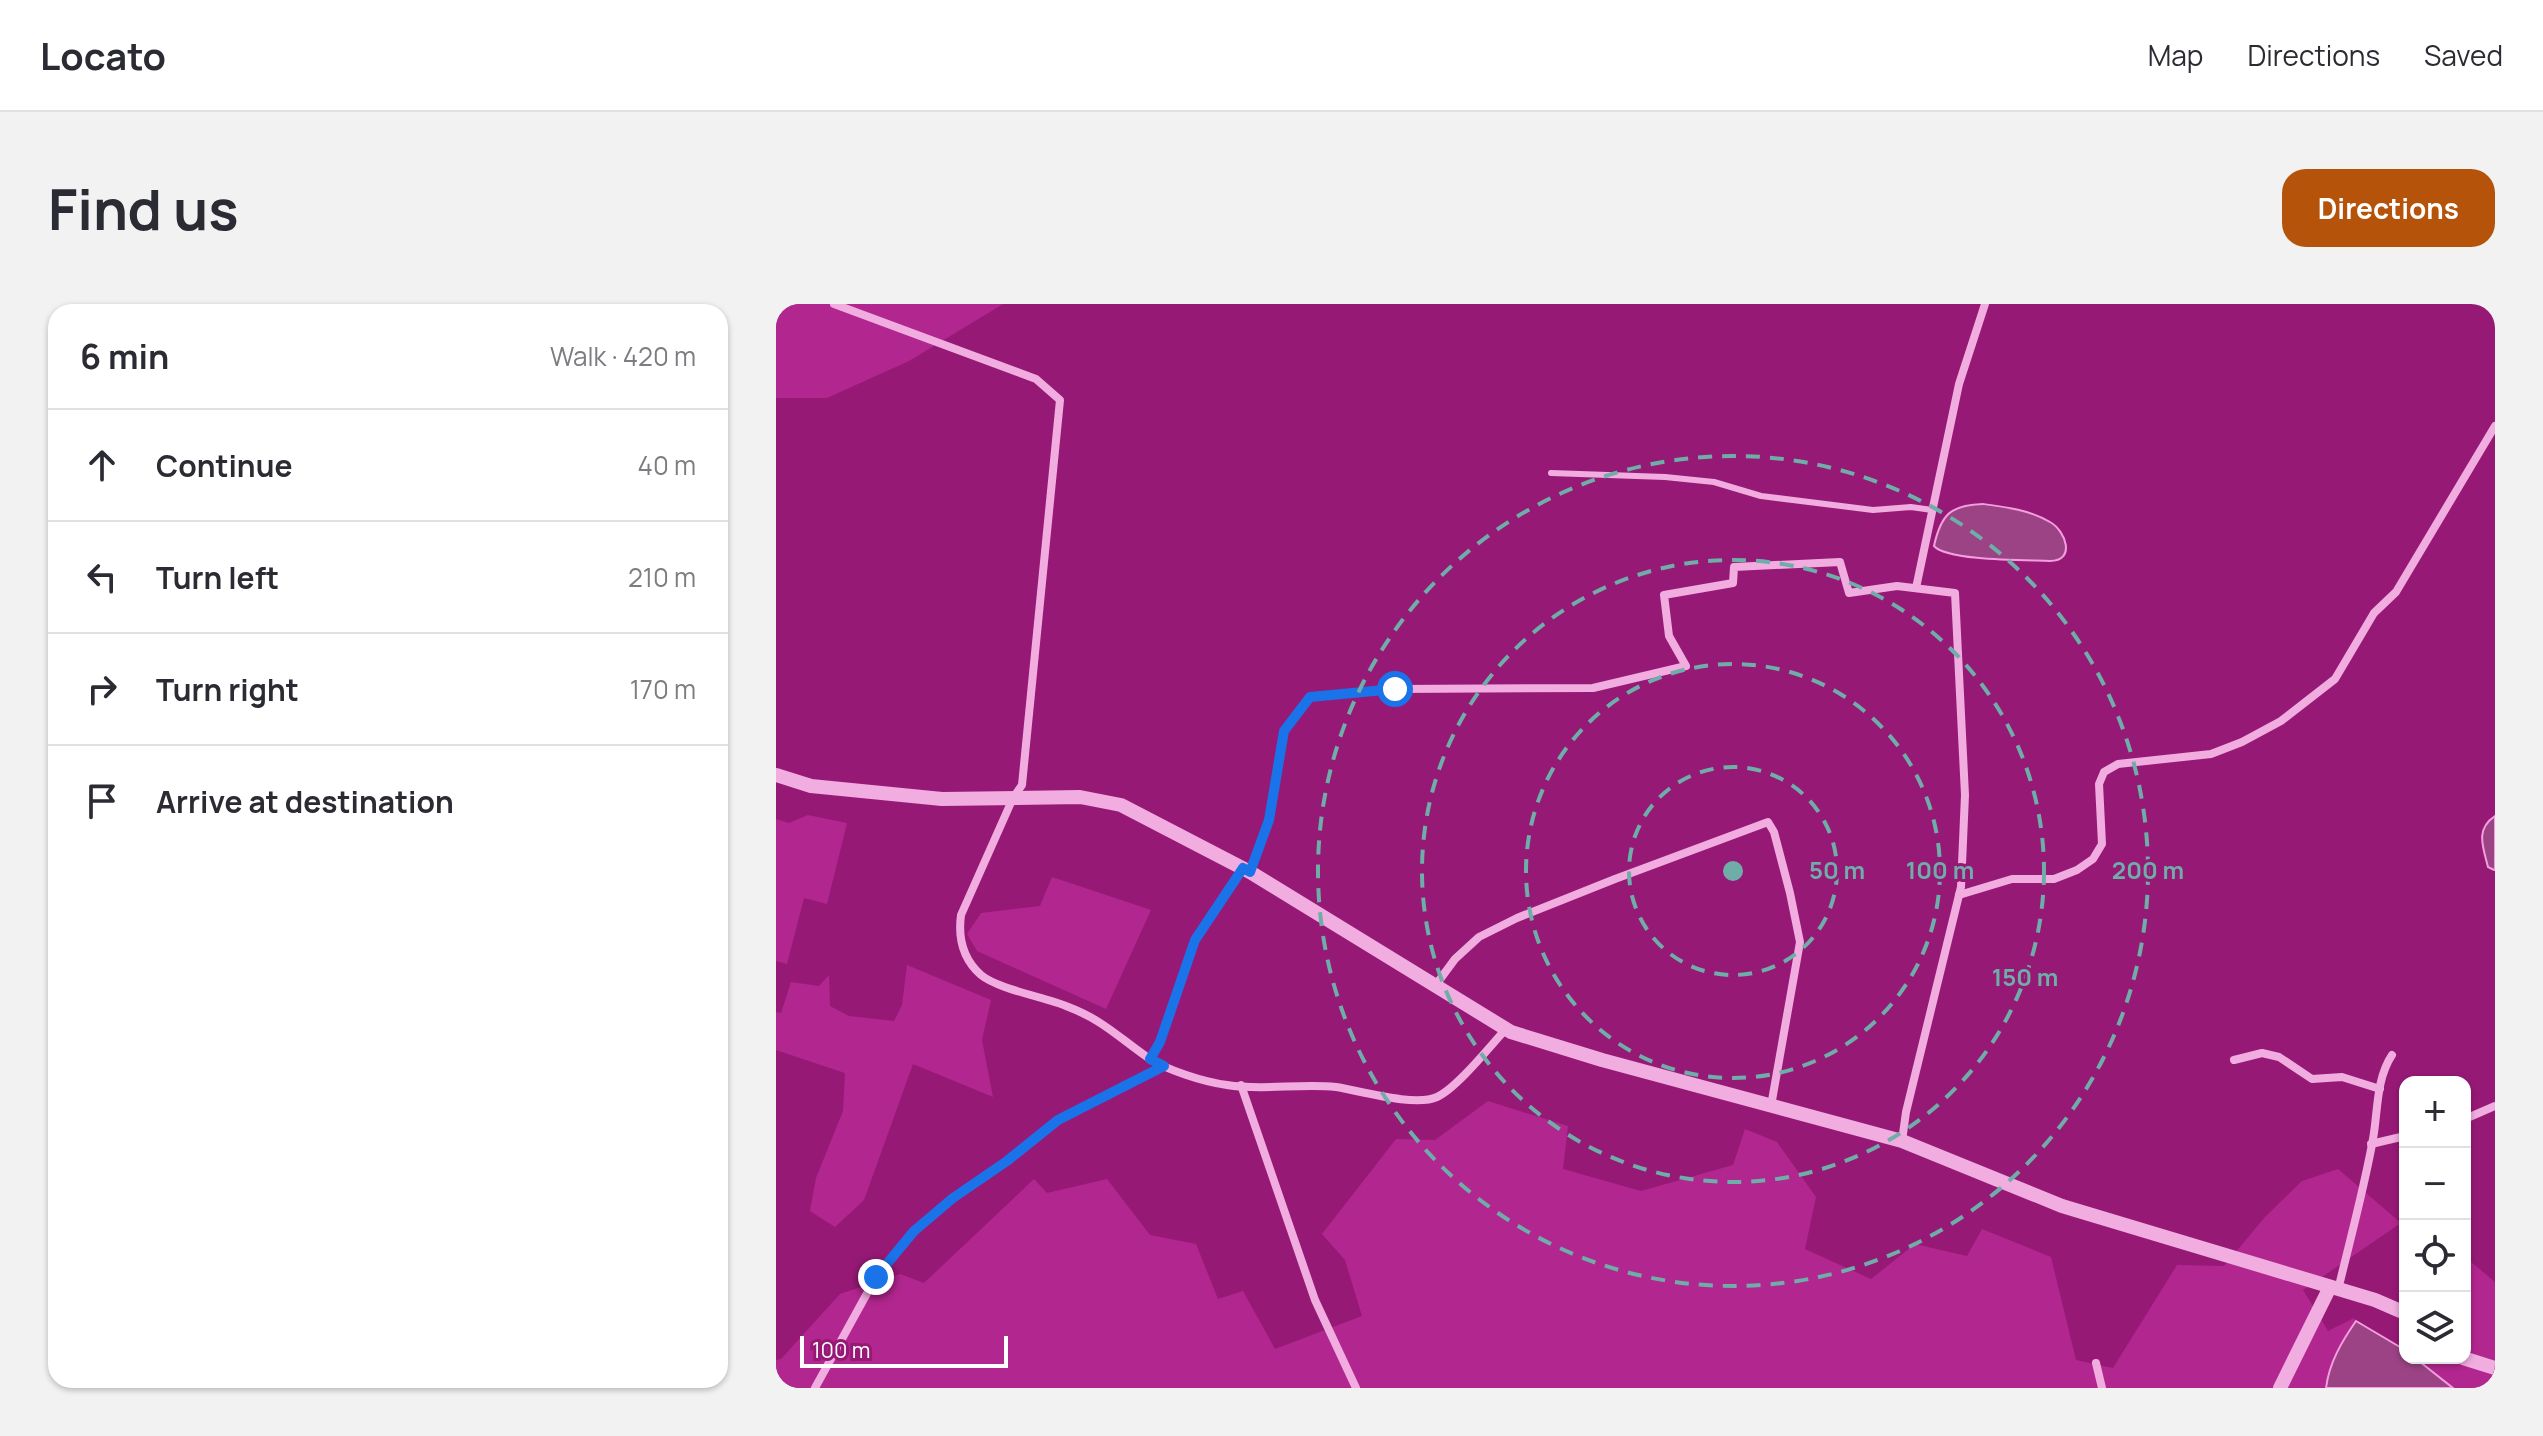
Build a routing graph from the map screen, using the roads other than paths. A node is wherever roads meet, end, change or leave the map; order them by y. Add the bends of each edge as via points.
1 (834, 304) edge
2 (1985, 304) edge
3 (2495, 426) edge
4 (1551, 473) dead end
5 (1932, 510) junction
6 (1916, 588) junction
7 (776, 775) edge
8 (1013, 798) junction
9 (1247, 870) junction
10 (1959, 895) junction
11 (1435, 987) junction
12 (1506, 1029) junction
13 (2392, 1055) dead end
14 (1150, 1059) junction
15 (2234, 1060) dead end
16 (1164, 1066) junction
17 (1241, 1085) junction
18 (2380, 1089) junction
19 (1771, 1106) junction
20 (2495, 1106) edge
21 (2471, 1116) edge
22 (2399, 1137) edge
23 (1902, 1141) junction
24 (2371, 1144) junction
25 (2334, 1288) junction
26 (2399, 1310) edge
27 (2471, 1360) edge
28 (2096, 1363) dead end
29 (2495, 1368) edge
30 (815, 1388) edge
31 (1356, 1388) edge
32 (2102, 1388) edge
33 (2280, 1388) edge

1 - 8 street via 1036,379 1060,400 1022,785
2 - 5 street via 1959,384
3 - 10 street via 2396,592 2374,613 2335,679 2281,721 2221,750 2118,764 2104,772 2099,784 2102,844 2077,870 2054,879 2012,879
4 - 5 lane via 1665,477 1873,510
5 - 6 street
6 - 9 street via 1849,593 1840,562 1734,567 1733,583 1664,595 1669,636 1686,666 1593,688 1395,689 1310,697 1284,731 1269,820
6 - 10 street via 1955,593 1965,795
7 - 8 street via 811,786 899,795
8 - 9 street via 1080,797 1121,805
8 - 14 street via 961,915 958,936 967,956 996,984 1106,1024
9 - 11 street
9 - 14 street via 1195,940
10 - 23 street
11 - 12 street
11 - 19 street via 1479,937 1517,918 1768,822 1800,942
12 - 17 street via 1452,1086 1421,1101 1332,1087
12 - 19 street
13 - 18 street
14 - 16 street
15 - 18 street via 2262,1053 2279,1057 2312,1079 2342,1077
16 - 17 street via 1228,1086
16 - 30 street via 1058,1120 914,1231 876,1277
17 - 31 street via 1315,1300
18 - 24 street
19 - 23 street
20 - 21 street
22 - 24 street
23 - 25 street via 2062,1206
24 - 25 street
25 - 26 street
25 - 33 street
27 - 29 street
28 - 32 street

